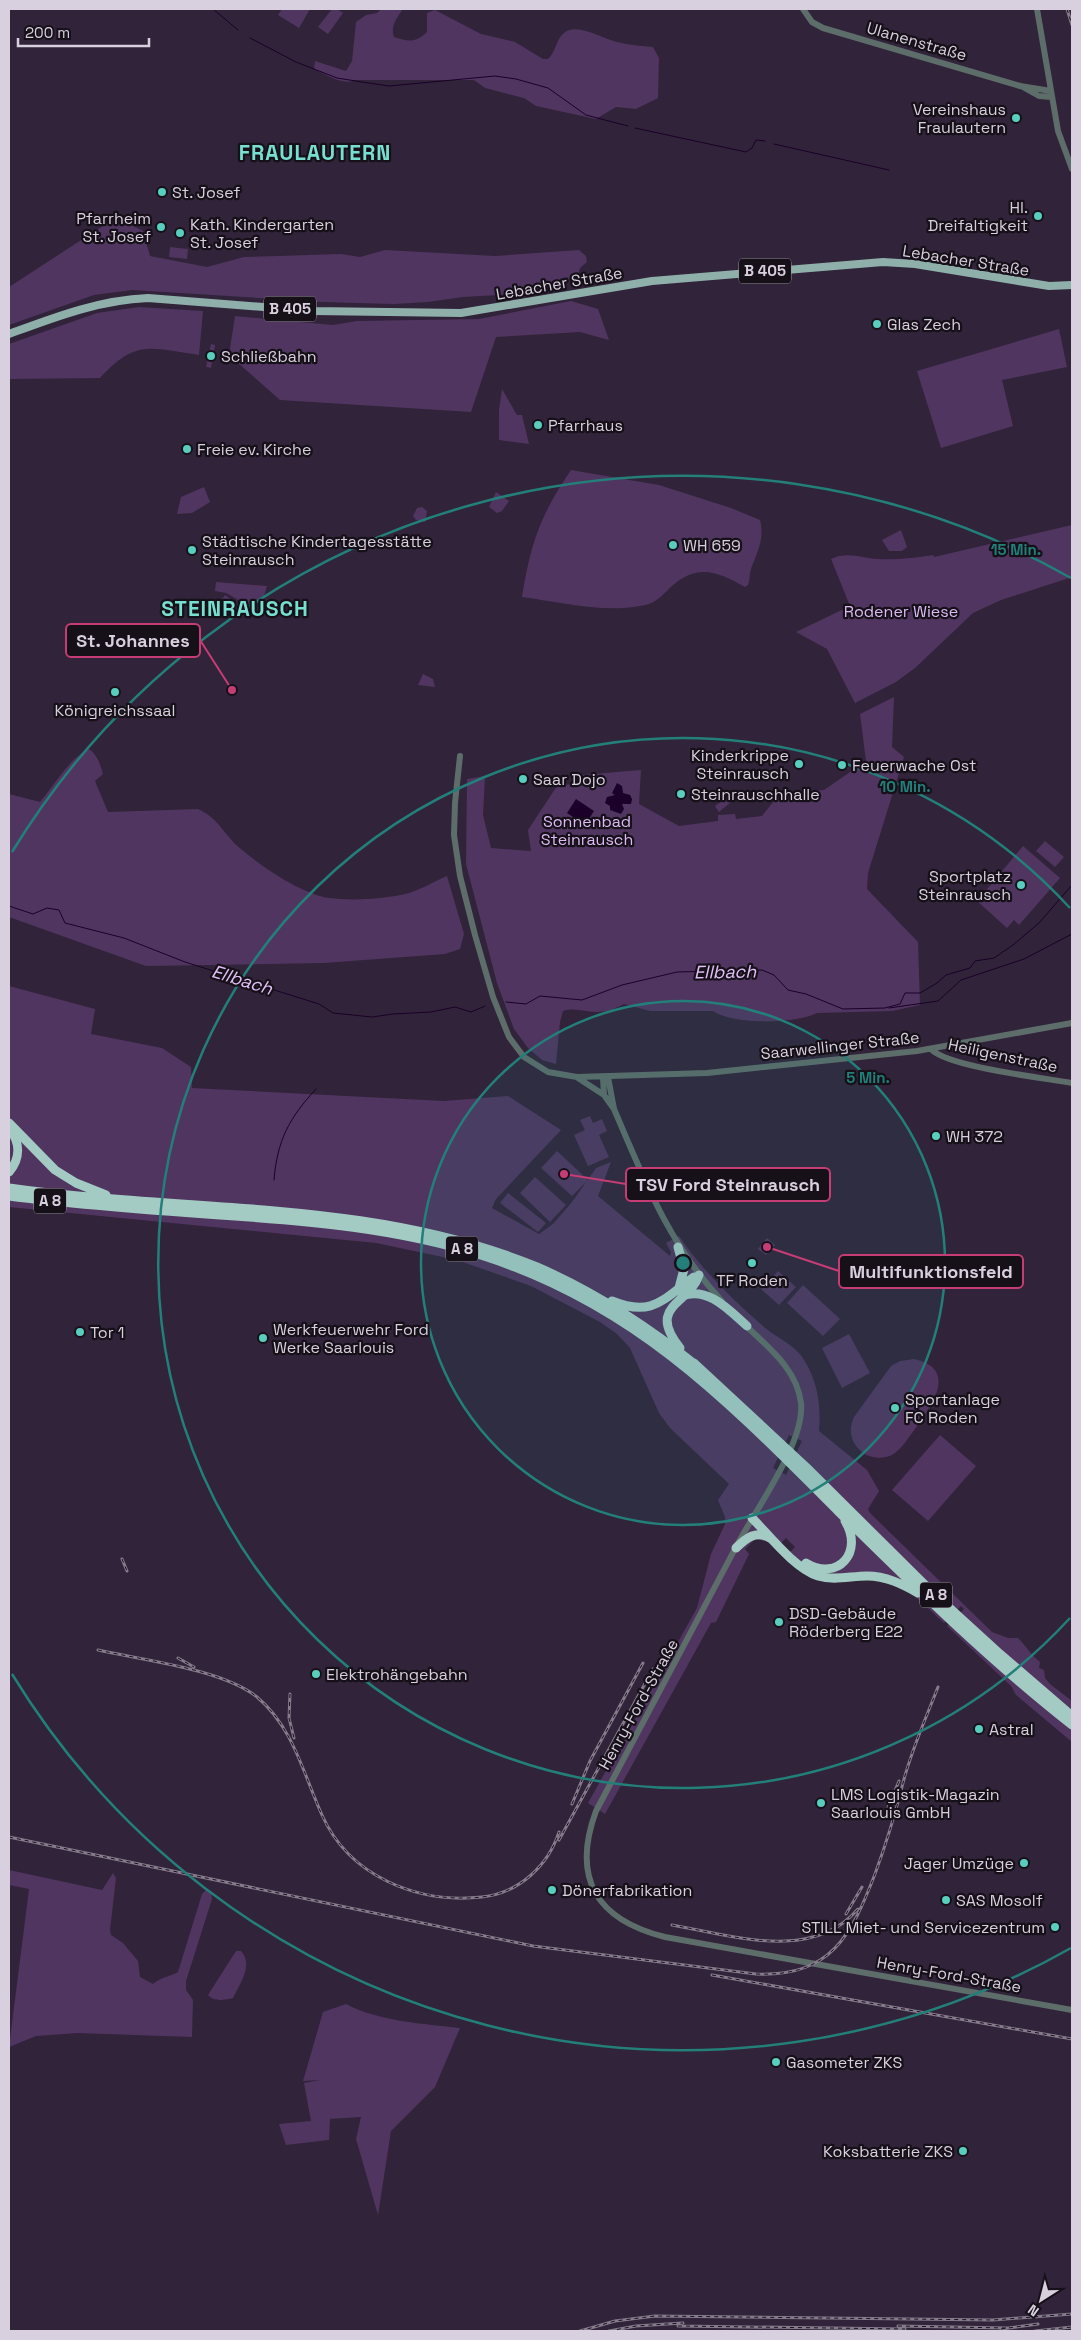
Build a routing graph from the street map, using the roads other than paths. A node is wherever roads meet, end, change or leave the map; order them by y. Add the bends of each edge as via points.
1 (803, 9) edge
2 (1038, 9) edge
3 (1051, 94) junction
4 (1072, 169) edge
5 (1072, 285) edge
6 (9, 334) edge
7 (460, 756) dead end
8 (1072, 1023) edge
9 (931, 1049) junction
10 (606, 1077) junction
11 (577, 1078) junction
12 (1072, 1083) edge
13 (604, 1095) junction
14 (614, 1109) junction
15 (9, 1123) edge
16 (9, 1128) edge
17 (9, 1172) edge
18 (9, 1188) edge
19 (9, 1196) edge
20 (128, 1200) junction
21 (678, 1247) junction
22 (699, 1275) junction
23 (589, 1292) junction
24 (680, 1293) junction
25 (747, 1326) junction
26 (697, 1366) junction
27 (838, 1510) junction
28 (753, 1516) junction
29 (778, 1542) junction
30 (736, 1548) junction
31 (790, 1552) junction
32 (929, 1599) junction
33 (1072, 1716) edge
34 (1072, 1725) edge
35 (1072, 2010) edge

1 - 3 street, Ulanenstraße via 808,18 823,28 1020,86 1038,96
2 - 3 street
3 - 4 street via 1059,137
5 - 6 main road, Lebacher Straße / B 405 via 1049,286 915,264 883,262 652,282 461,313 313,311 148,298 95,304
7 - 11 street via 454,817 457,865 498,1010 514,1045 531,1063 555,1074
8 - 9 street, Saarwellinger Straße
9 - 10 street, Saarwellinger Straße via 707,1073
9 - 12 street, Heiligenstraße via 945,1058 969,1064
10 - 11 street, Saarwellinger Straße
10 - 13 street
10 - 14 street, Henry-Ford-Straße
11 - 13 street
13 - 14 street, Henry-Ford-Straße
14 - 21 street, Henry-Ford-Straße via 658,1210
15 - 20 highway via 66,1178 88,1189
16 - 17 highway via 18,1148 16,1162
18 - 20 highway, A 8 / A 8
19 - 27 highway, A 8 / A 8 via 353,1227 482,1255 560,1286 613,1314 673,1356 741,1414
20 - 23 highway, A 8 / A 8 via 384,1225 480,1247 536,1267
21 - 22 street, Henry-Ford-Straße
21 - 24 highway via 684,1276
22 - 24 highway
22 - 25 street, Henry-Ford-Straße
23 - 24 highway via 620,1304 641,1307
23 - 26 highway, A 8 / A 8 via 646,1327
24 - 25 highway via 708,1296
24 - 26 highway via 670,1310 668,1324 674,1340
25 - 28 street, Henry-Ford-Straße via 771,1348 795,1382 801,1404 795,1438
26 - 33 highway, A 8 via 779,1441 931,1591
27 - 31 highway via 852,1538 850,1553 842,1564 829,1569 814,1568
27 - 32 highway, A 8
28 - 29 highway
28 - 30 street, Henry-Ford-Straße
29 - 30 highway via 763,1534 755,1535
29 - 31 highway
30 - 35 street, Henry-Ford-Straße via 596,1811 586,1841 586,1862 600,1899 625,1923 643,1932
31 - 32 highway via 802,1567 819,1576 879,1577 897,1582
32 - 34 highway, A 8

